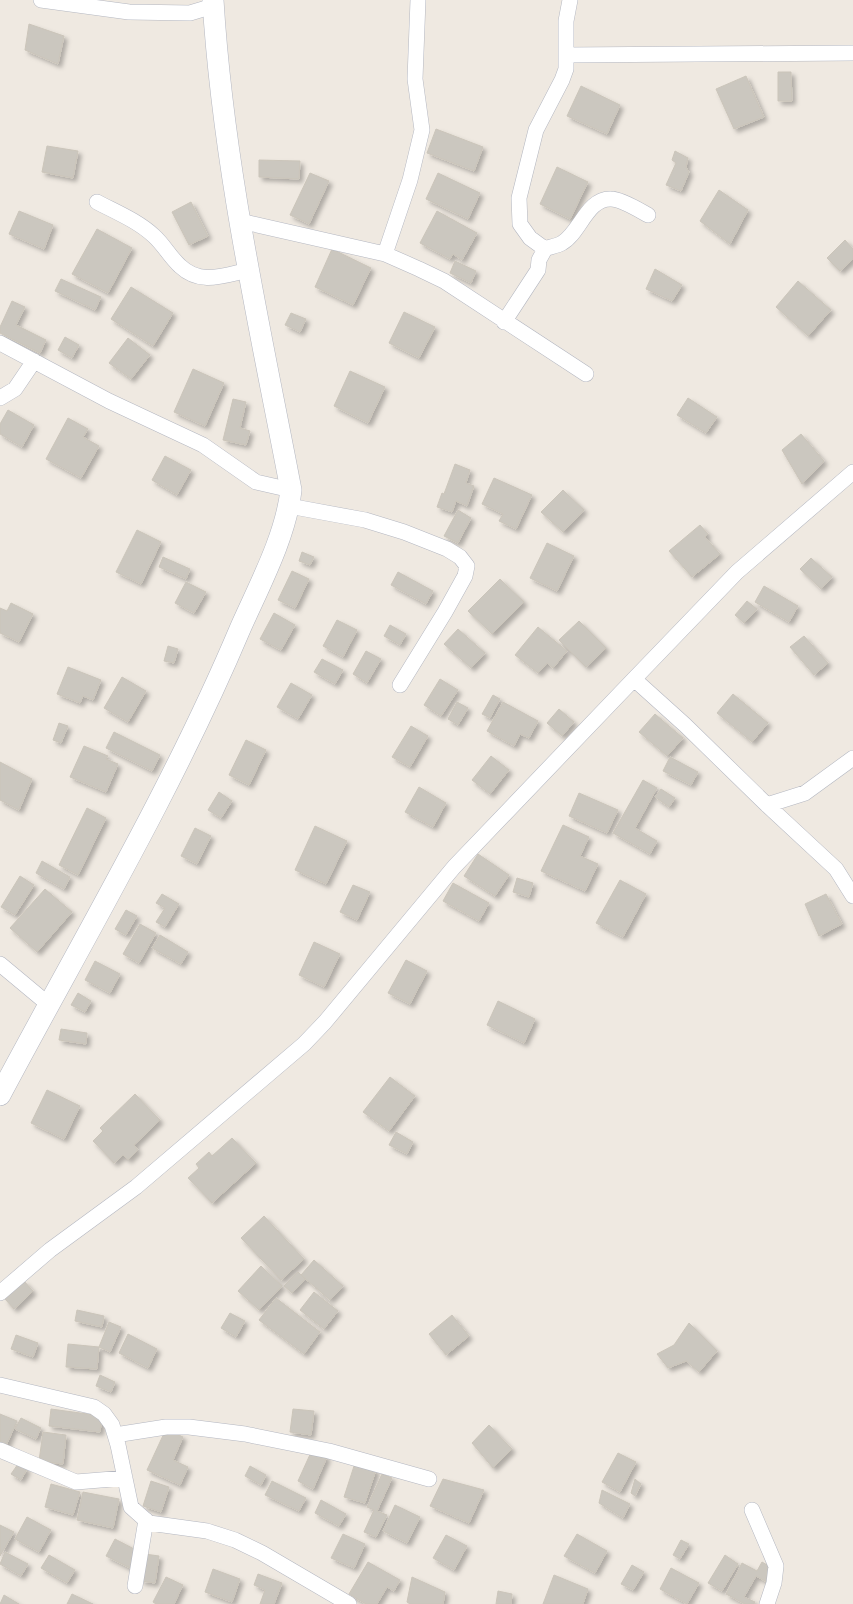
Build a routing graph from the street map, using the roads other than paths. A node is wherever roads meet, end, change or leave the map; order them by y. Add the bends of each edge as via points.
1 (41, 0) edge
2 (418, 0) edge
3 (570, 0) edge
4 (213, 3) edge
5 (853, 53) edge
6 (566, 55) junction
7 (97, 202) dead end
8 (648, 215) dead end
9 (240, 221) junction
10 (544, 249) junction
11 (385, 254) junction
12 (249, 270) junction
13 (504, 322) junction
14 (0, 343) edge
15 (34, 361) junction
16 (586, 374) dead end
17 (0, 398) edge
18 (853, 472) edge
19 (290, 498) junction
20 (634, 680) junction
21 (400, 685) dead end
22 (853, 758) edge
23 (767, 805) junction
24 (853, 896) edge
25 (0, 964) edge
26 (48, 1004) junction
27 (0, 1095) edge
28 (0, 1293) edge
29 (0, 1385) edge
30 (115, 1435) junction
31 (0, 1450) edge
32 (125, 1478) junction
33 (429, 1479) dead end
34 (752, 1510) dead end
35 (146, 1520) junction
36 (135, 1586) dead end
37 (349, 1604) edge
38 (767, 1604) edge

1 - 4 street via 129,12 190,13
2 - 11 street via 415,79 422,130 410,180
3 - 6 street via 566,21
4 - 9 street via 223,114
5 - 6 street
6 - 10 street via 566,69 562,80 536,130 519,198 520,224 530,238
7 - 12 street via 142,226 155,237 180,267 195,276 208,279
8 - 10 street via 612,199 602,200 584,215 573,234 561,244
9 - 11 street
9 - 12 street
10 - 13 street via 538,270
11 - 13 street via 444,281
12 - 19 street
13 - 16 street
14 - 15 street
15 - 17 street via 15,389
15 - 19 street via 109,401 203,446 256,482
18 - 20 street via 736,572
19 - 21 street via 404,532 447,549 460,557 467,566 445,612
19 - 26 street via 273,552 197,725 151,818
20 - 23 street via 685,725
20 - 28 street via 454,867 304,1044 142,1182 50,1250
22 - 23 street via 805,793
23 - 24 street via 836,869
25 - 26 street
26 - 27 street
29 - 30 street via 94,1408 104,1414
30 - 32 street
30 - 33 street via 166,1427 245,1434 322,1449
31 - 32 street via 76,1482
32 - 35 street via 131,1507
34 - 38 street via 776,1566
35 - 36 street
35 - 37 street via 160,1526 207,1531 235,1540

